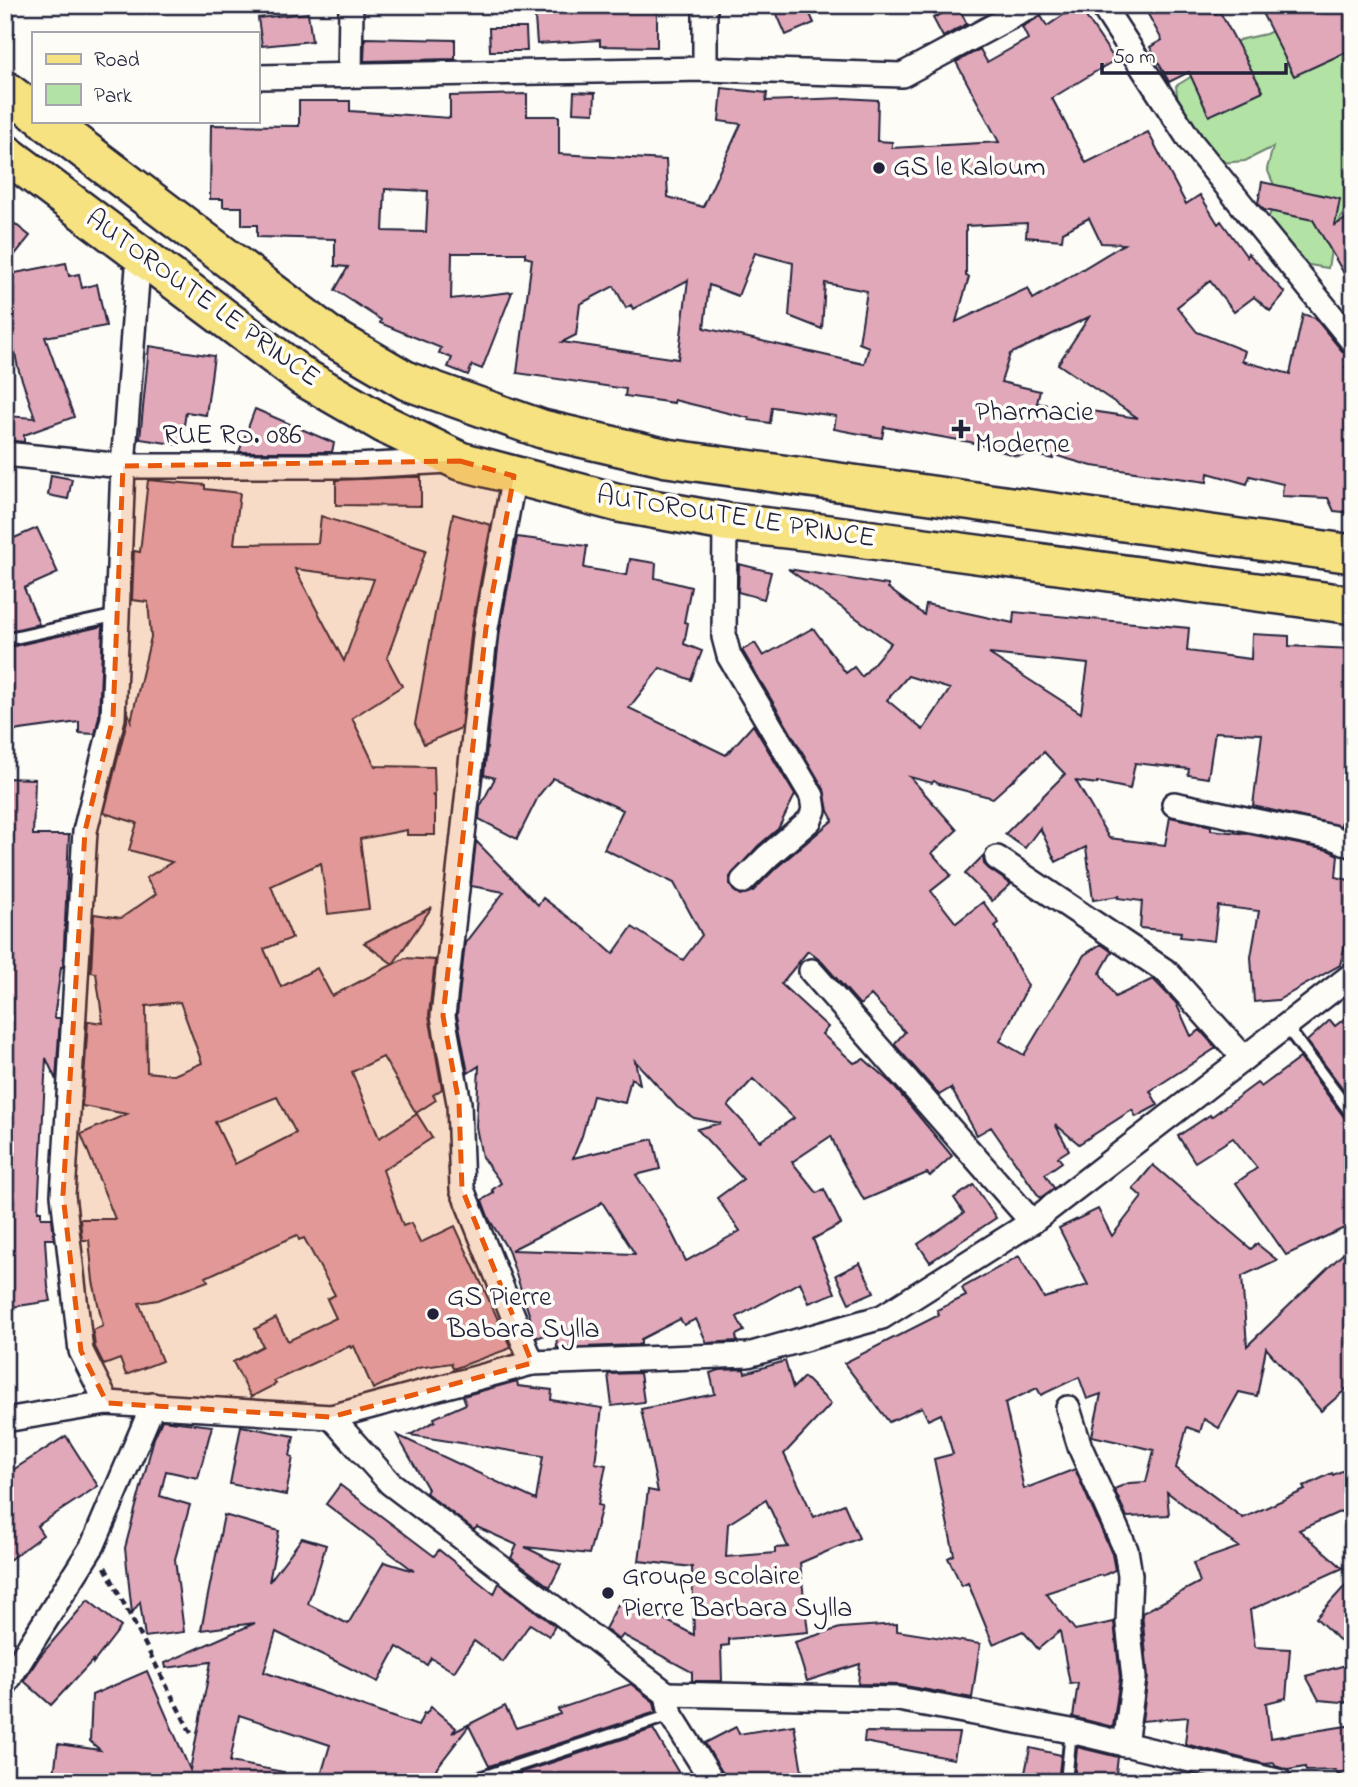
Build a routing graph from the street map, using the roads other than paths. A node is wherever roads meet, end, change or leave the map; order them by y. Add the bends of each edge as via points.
1 (351, 5) edge
2 (705, 5) edge
3 (1033, 5) edge
4 (1102, 5) edge
5 (705, 69) junction
6 (350, 75) junction
7 (259, 77) edge
8 (5, 90) edge
9 (32, 110) edge
10 (47, 122) edge
11 (5, 153) edge
12 (139, 254) junction
13 (1353, 342) edge
14 (5, 454) edge
15 (460, 460) junction
16 (123, 466) junction
17 (514, 476) junction
18 (725, 522) junction
19 (1353, 554) edge
20 (1353, 605) edge
21 (118, 615) junction
22 (5, 640) edge
23 (1174, 804) dead end
24 (1353, 846) edge
25 (997, 858) dead end
26 (743, 881) dead end
27 (811, 971) dead end
28 (1353, 974) edge
29 (1286, 1026) junction
30 (1244, 1058) junction
31 (1353, 1116) edge
32 (1032, 1222) junction
33 (532, 1363) junction
34 (107, 1403) junction
35 (153, 1405) junction
36 (1068, 1408) dead end
37 (331, 1417) junction
38 (5, 1420) edge
39 (5, 1685) edge
40 (669, 1705) junction
41 (1071, 1731) junction
42 (1125, 1745) junction
43 (1236, 1776) edge
44 (467, 1782) edge
45 (713, 1782) edge
46 (1066, 1782) edge
47 (1281, 1782) edge

1 - 6 street
2 - 5 street
3 - 5 street via 902,75
4 - 13 street via 1191,142
5 - 6 street
6 - 7 street
8 - 9 main road
10 - 19 main road, AUTOROUTE LE PRINCE via 330,336 407,380 542,429 667,458
11 - 12 main road, AUTOROUTE LE PRINCE
12 - 15 main road, AUTOROUTE LE PRINCE via 303,377 386,425
12 - 16 street
14 - 16 street, RUE RO. 086
15 - 16 street, RUE RO. 086 via 355,466
15 - 17 main road, AUTOROUTE LE PRINCE
16 - 21 street
17 - 18 main road, AUTOROUTE LE PRINCE via 619,503
17 - 33 street via 486,628 443,1016 459,1103 462,1189
18 - 20 main road, AUTOROUTE LE PRINCE
18 - 26 street via 724,637 729,656 812,796 814,810 810,820
21 - 22 lane
21 - 34 street via 113,718 85,831 63,1195 81,1351
23 - 24 street via 1332,837
25 - 30 street via 1167,972
27 - 32 street
28 - 29 street
29 - 30 street
29 - 31 lane
30 - 32 street
32 - 33 street via 882,1317 748,1356
33 - 37 street
34 - 35 street
34 - 38 street
35 - 37 street
35 - 39 street via 93,1545
36 - 42 street via 1080,1447 1126,1550 1134,1678
37 - 40 street via 390,1483
40 - 41 street via 898,1699
40 - 44 lane
40 - 45 street
41 - 42 street
41 - 46 lane
42 - 43 street
43 - 47 street

